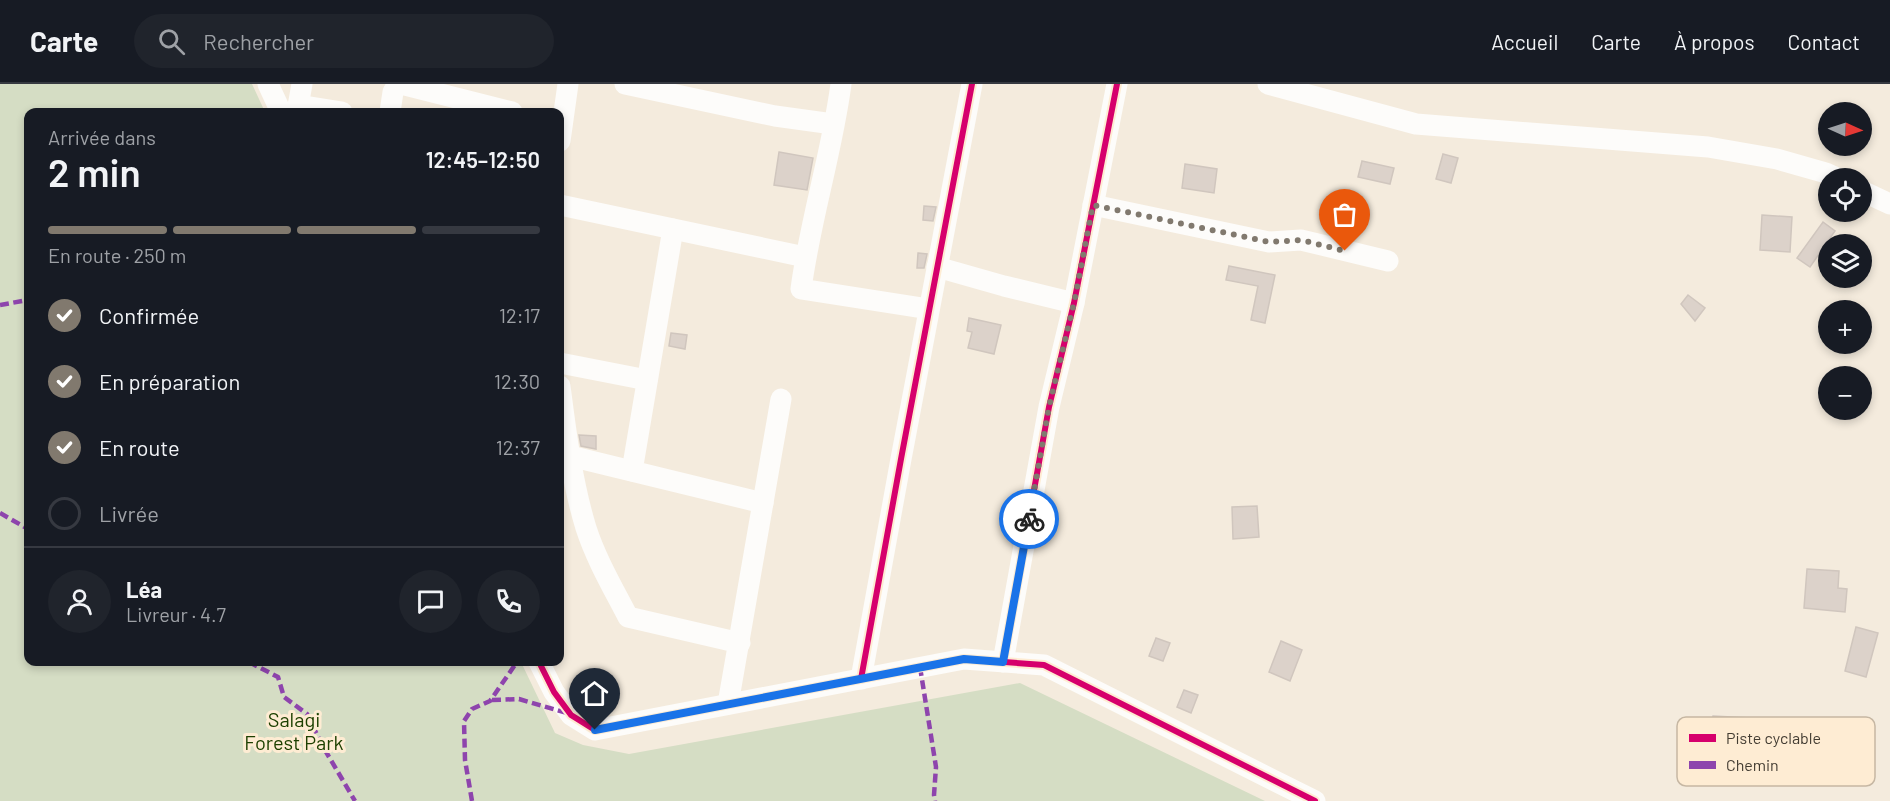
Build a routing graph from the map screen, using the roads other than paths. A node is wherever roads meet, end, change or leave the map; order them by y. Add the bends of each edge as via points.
1 (268, 84) edge
2 (302, 84) edge
3 (399, 84) edge
4 (568, 84) edge
5 (625, 84) edge
6 (841, 84) edge
7 (972, 84) edge
8 (1117, 84) edge
9 (1268, 84) edge
10 (290, 108) edge
11 (293, 108) edge
12 (391, 108) edge
13 (496, 108) edge
14 (564, 108) edge
15 (833, 124) junction
16 (1818, 171) edge
17 (1872, 196) edge
18 (1890, 204) edge
19 (1093, 205) junction
20 (564, 206) edge
21 (673, 229) junction
22 (805, 257) junction
23 (1388, 261) dead end
24 (937, 267) junction
25 (1074, 303) junction
26 (929, 309) junction
27 (564, 364) edge
28 (647, 380) junction
29 (781, 399) dead end
30 (564, 414) edge
31 (570, 456) junction
32 (632, 471) junction
33 (763, 503) junction
34 (740, 643) junction
35 (1003, 662) junction
36 (541, 666) edge
37 (861, 678) junction
38 (728, 704) junction
39 (1315, 801) edge

1 - 10 street
2 - 11 street
3 - 12 street via 393,92
3 - 13 street
4 - 14 street
5 - 15 street via 775,116
6 - 15 street
7 - 24 street
8 - 19 street
9 - 16 street via 1416,124 1708,147
15 - 22 street
17 - 18 street
19 - 23 street via 1269,242 1301,240
19 - 25 street
20 - 21 street
21 - 22 street
21 - 28 street
22 - 26 street via 801,289
24 - 25 street
24 - 26 street
25 - 35 street via 1049,407
26 - 37 street
27 - 28 street
28 - 32 street
29 - 33 street
30 - 31 street
31 - 32 street
31 - 34 street via 587,529 628,617
32 - 33 street
33 - 34 street
34 - 38 street
35 - 37 street via 964,659
35 - 39 street via 1044,665
36 - 38 street via 571,714 595,730
37 - 38 street

